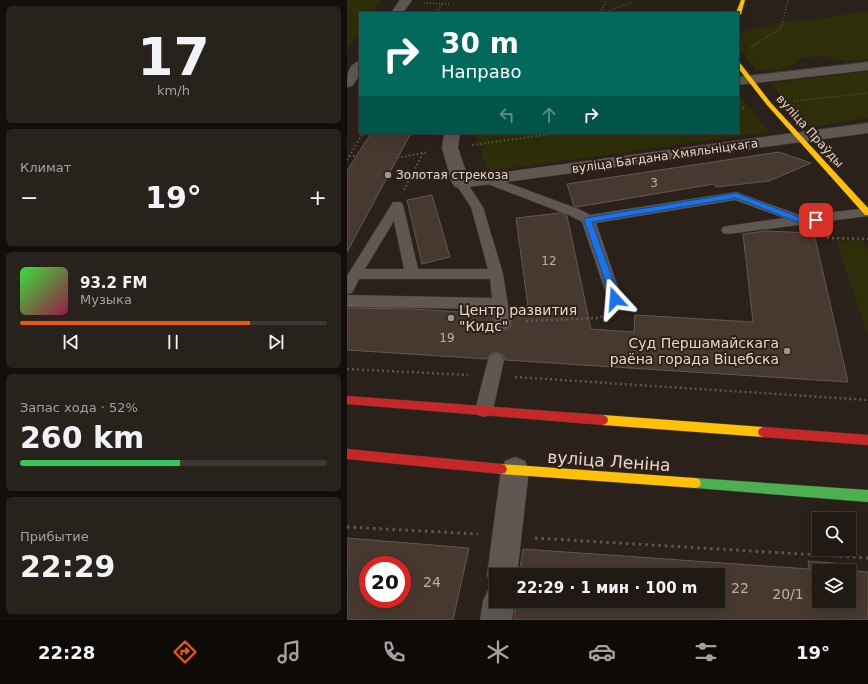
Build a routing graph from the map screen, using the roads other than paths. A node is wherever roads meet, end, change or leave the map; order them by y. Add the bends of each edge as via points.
1 (407, 0) edge
2 (743, 0) edge
3 (398, 12) edge
4 (739, 12) edge
5 (359, 65) edge
6 (868, 66) edge
7 (739, 67) edge
8 (743, 80) edge
9 (347, 83) edge
10 (868, 128) edge
11 (799, 138) junction
12 (451, 140) edge
13 (489, 180) junction
14 (461, 183) junction
15 (868, 212) edge
16 (588, 220) junction
17 (803, 221) junction
18 (728, 230) dead end
19 (355, 274) junction
20 (496, 274) junction
21 (412, 275) junction
22 (347, 289) edge
23 (615, 299) road end
24 (347, 301) edge
25 (501, 304) junction
26 (503, 322) road end
27 (495, 360) dead end
28 (347, 400) edge
29 (484, 410) junction
30 (868, 440) edge
31 (347, 454) edge
32 (515, 470) junction
33 (868, 496) edge
34 (503, 568) edge
35 (498, 608) edge
36 (496, 620) edge

1 - 3 street
2 - 4 main road
5 - 9 street
6 - 8 street
7 - 8 main road, вуліца Праўды
8 - 11 main road, вуліца Праўды via 769,104
10 - 11 street, вуліца Багдана Хмяльніцкага
11 - 13 street, вуліца Багдана Хмяльніцкага
11 - 15 main road, вуліца Праўды
12 - 14 street
13 - 14 street, вуліца Багдана Хмяльніцкага
13 - 16 lane via 576,212
14 - 20 lane via 477,207
15 - 17 lane
16 - 17 lane via 736,196
16 - 23 lane
17 - 18 lane
19 - 21 lane
19 - 21 lane via 397,205
19 - 22 lane
20 - 21 lane
20 - 25 lane
24 - 25 lane
25 - 26 lane
27 - 29 lane
28 - 29 main road
29 - 30 main road
31 - 32 main road, вуліца Леніна
32 - 33 main road, вуліца Леніна
32 - 34 street
35 - 36 street

